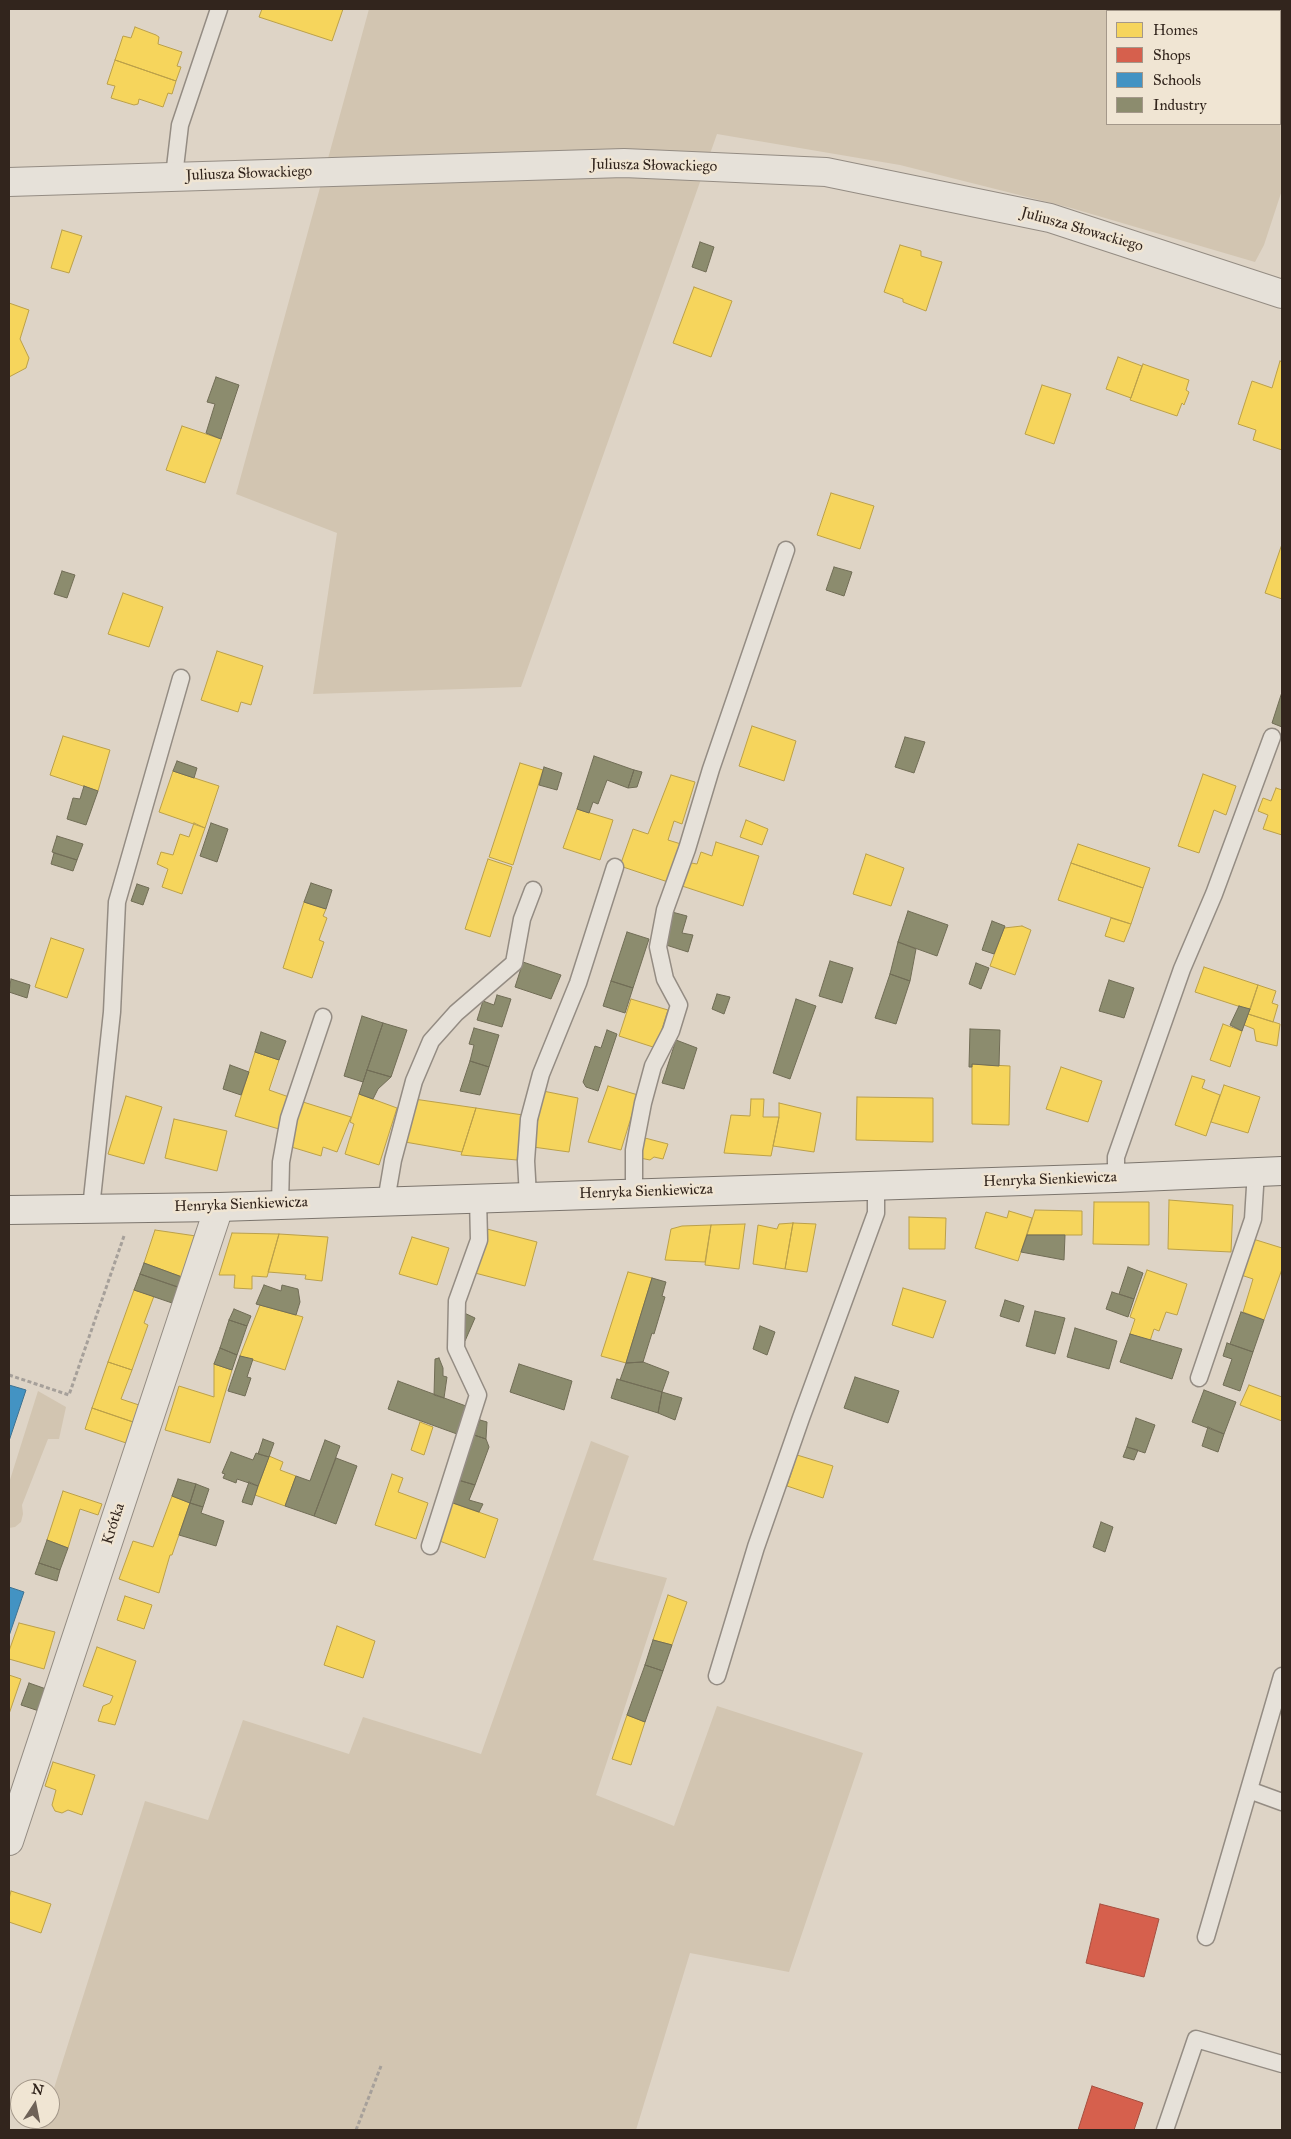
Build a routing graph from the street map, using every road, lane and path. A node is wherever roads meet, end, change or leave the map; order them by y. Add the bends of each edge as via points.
1 (219, 9) edge
2 (174, 176) junction
3 (9, 182) edge
4 (1282, 294) edge
5 (786, 550) dead end
6 (180, 678) dead end
7 (1272, 737) dead end
8 (615, 867) dead end
9 (533, 890) dead end
10 (323, 1017) dead end
11 (1269, 1171) edge
12 (1116, 1178) junction
13 (876, 1184) junction
14 (634, 1193) junction
15 (528, 1196) junction
16 (478, 1198) junction
17 (386, 1201) junction
18 (280, 1205) junction
19 (219, 1207) junction
20 (91, 1208) junction
21 (9, 1210) edge
22 (125, 1232) dead end
23 (9, 1375) edge
24 (1199, 1378) dead end
25 (430, 1546) dead end
26 (717, 1676) dead end
27 (1282, 1676) edge
28 (1249, 1790) junction
29 (1282, 1802) edge
30 (9, 1841) edge
31 (1206, 1937) dead end
32 (1282, 2064) edge
33 (380, 2066) dead end
34 (356, 2130) edge
35 (1165, 2130) edge

1 - 2 lane via 180,124
2 - 3 street, Juliusza Słowackiego
2 - 4 street, Juliusza Słowackiego via 624,163 826,172 1050,218
5 - 14 lane via 665,910 658,947 665,978 679,1005 671,1031 653,1066 644,1103 634,1150
6 - 20 lane via 117,902 112,1012
7 - 12 lane via 1214,894 1182,969 1116,1157
8 - 15 lane via 578,983 541,1074 529,1119
9 - 17 lane via 522,919 514,963 456,1013 431,1041 414,1081
10 - 18 lane via 290,1118 281,1162
11 - 12 street, Henryka Sienkiewicza
11 - 24 lane
12 - 13 street, Henryka Sienkiewicza
13 - 14 street, Henryka Sienkiewicza
13 - 26 lane via 876,1213 756,1547
14 - 15 street, Henryka Sienkiewicza
15 - 16 street, Henryka Sienkiewicza
16 - 17 street, Henryka Sienkiewicza
16 - 25 lane via 479,1240 457,1301 456,1348 478,1395
17 - 18 street, Henryka Sienkiewicza
18 - 19 street, Henryka Sienkiewicza
19 - 20 street, Henryka Sienkiewicza
19 - 30 street, Krótka
20 - 21 street, Henryka Sienkiewicza
22 - 23 path via 69,1395
27 - 28 lane
28 - 29 lane
28 - 31 lane
32 - 35 lane via 1196,2039
33 - 34 path

